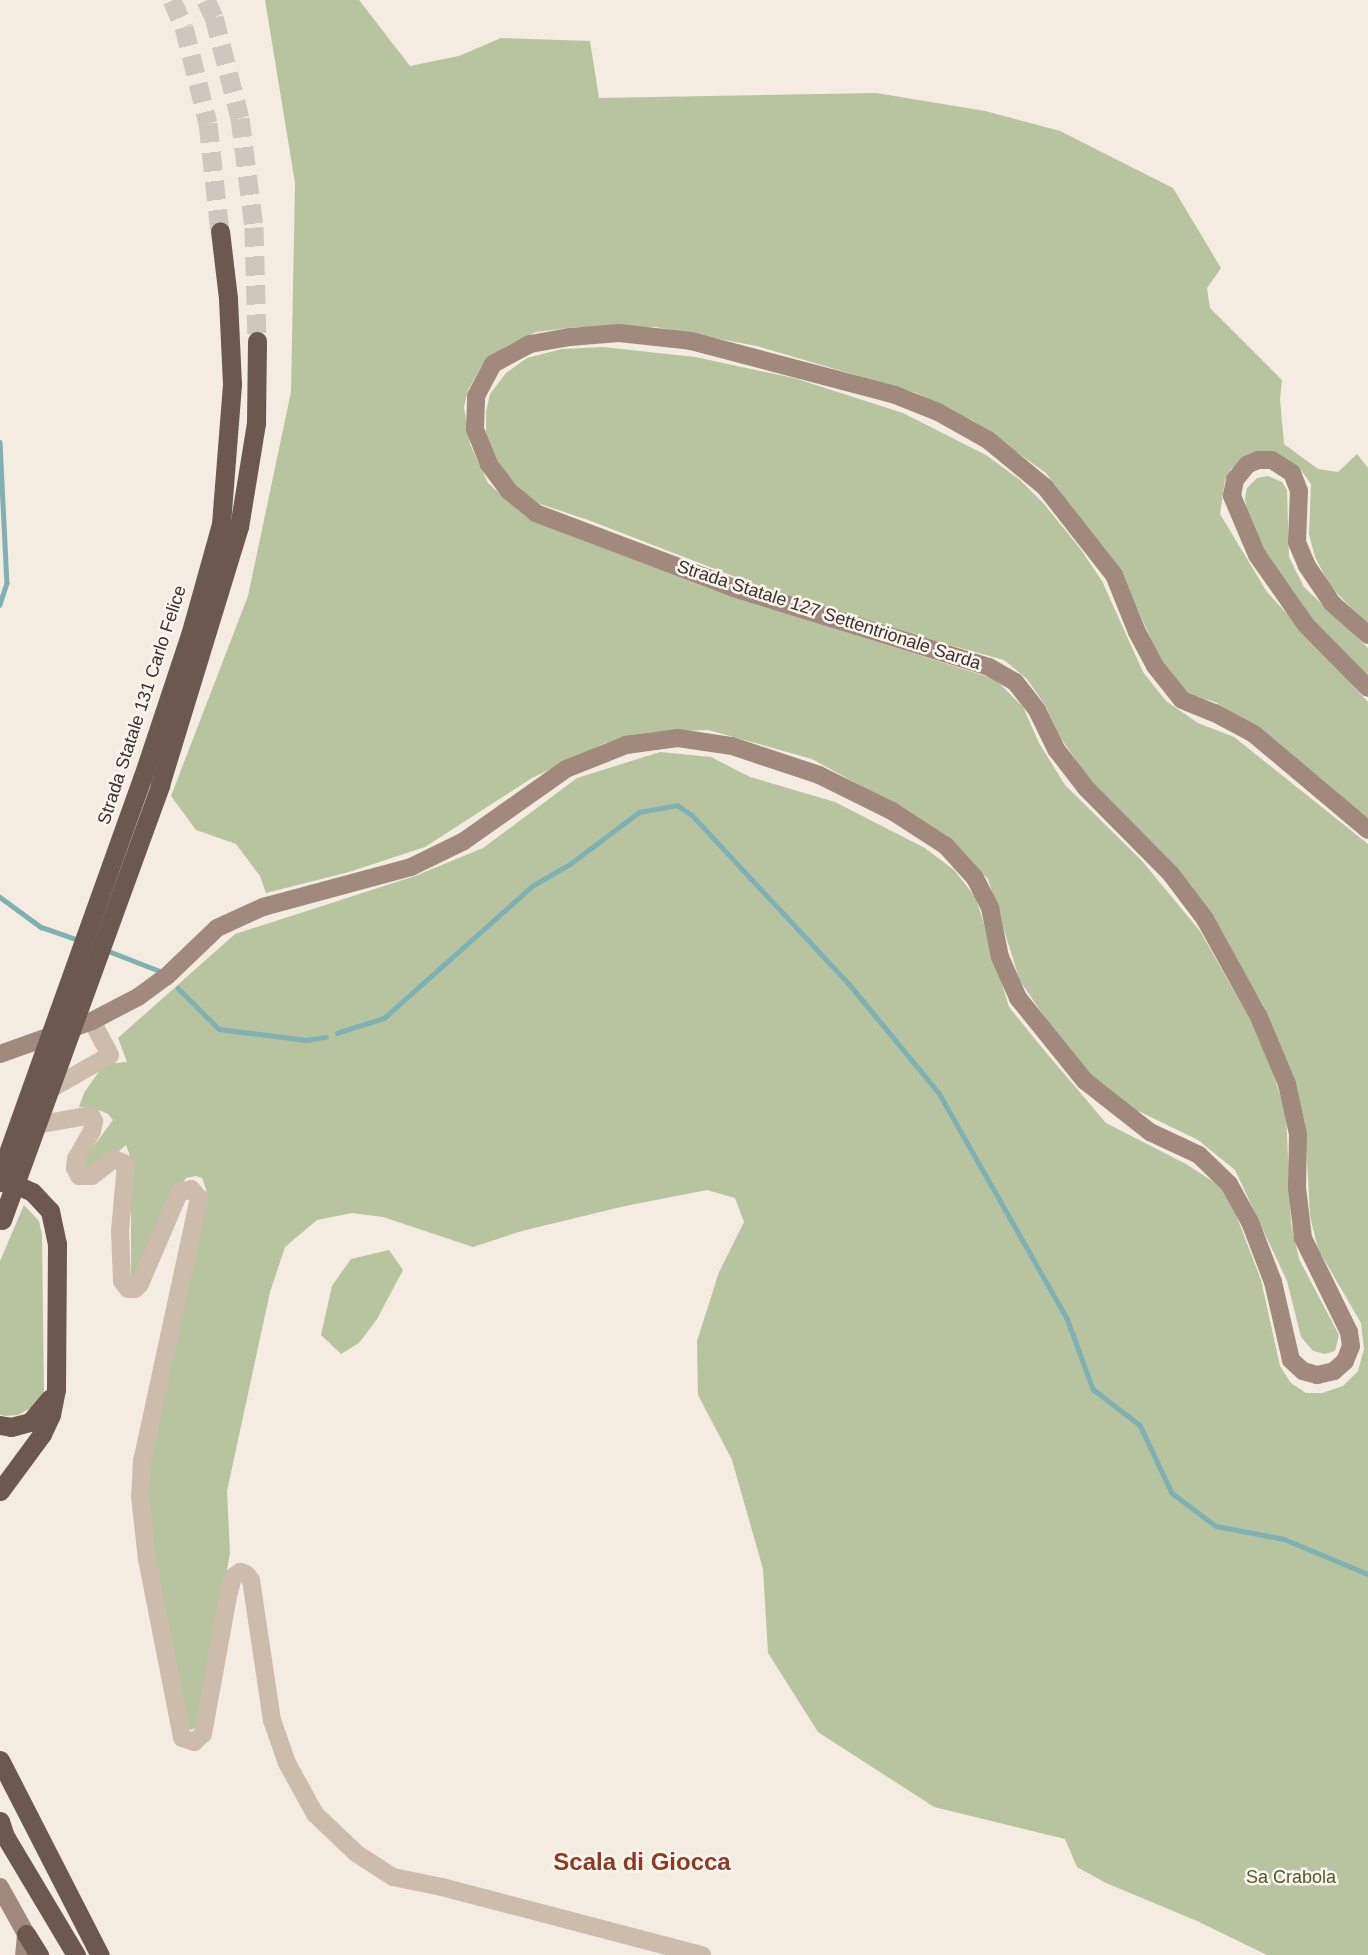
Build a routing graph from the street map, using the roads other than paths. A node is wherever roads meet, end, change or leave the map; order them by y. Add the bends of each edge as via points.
1 (220, 231) tunnel mouth
2 (257, 341) tunnel mouth
3 (1368, 635) edge
4 (1368, 688) edge
5 (151, 782) junction
6 (1368, 830) edge
7 (92, 1021) junction
8 (0, 1054) edge
9 (0, 1175) edge
10 (0, 1182) edge
11 (1, 1222) edge
12 (56, 1390) junction
13 (0, 1425) edge
14 (0, 1491) edge
15 (0, 1760) edge
16 (0, 1821) edge
17 (0, 1887) edge
18 (26, 1934) junction
19 (24, 1955) edge
20 (39, 1955) edge
21 (76, 1955) edge
22 (100, 1955) edge
23 (702, 1955) edge

1 - 5 highway, Strada Statale 131 Carlo Felice via 232,384 221,524
2 - 5 highway, Strada Statale 131 Carlo Felice via 256,423 239,527
3 - 4 main road via 1332,603 1307,566 1297,542 1298,491 1292,473 1272,460 1247,465 1235,480 1233,500 1257,555 1306,625
5 - 9 highway, Strada Statale 131 Carlo Felice, bridge
5 - 11 highway, Strada Statale 131 Carlo Felice, bridge
6 - 7 main road, Strada Statale 127 Settentrionale Sarda via 1254,734 1182,701 1155,666 1114,575 1045,487 988,440 895,395 691,341 619,334 570,337 530,344 493,364 476,396 475,429 489,464 509,491 536,513 734,588 989,667 1015,682 1086,788 1171,874 1205,919 1247,995 1287,1084 1298,1133 1297,1188 1303,1238 1349,1332 1351,1346 1345,1361 1334,1371 1317,1375 1303,1371 1291,1360 1273,1282 1250,1222 1229,1184 1199,1155 1150,1132 1085,1080 1018,998 1000,957 990,908 975,878 946,846 892,811 819,775 732,746 678,738 626,746 566,769 464,841 411,867 263,907 217,928 167,976
7 - 8 main road, Strada Statale 127 Settentrionale Sarda
7 - 23 street via 110,1055 20,1106 15,1115 20,1127 31,1127 91,1115 92,1131 76,1159 75,1168 83,1179 114,1160 126,1164 120,1231 122,1279 128,1289 140,1284 179,1193 191,1189 199,1198 142,1461 140,1496 180,1735 194,1742 203,1734 233,1577 246,1574 251,1580 272,1720 287,1763 316,1814 356,1853 393,1877
10 - 12 highway via 32,1192 50,1211 57,1244
12 - 13 highway via 30,1422
12 - 14 highway via 42,1434
15 - 22 highway
16 - 21 highway
17 - 18 main road
18 - 19 main road
18 - 20 highway

